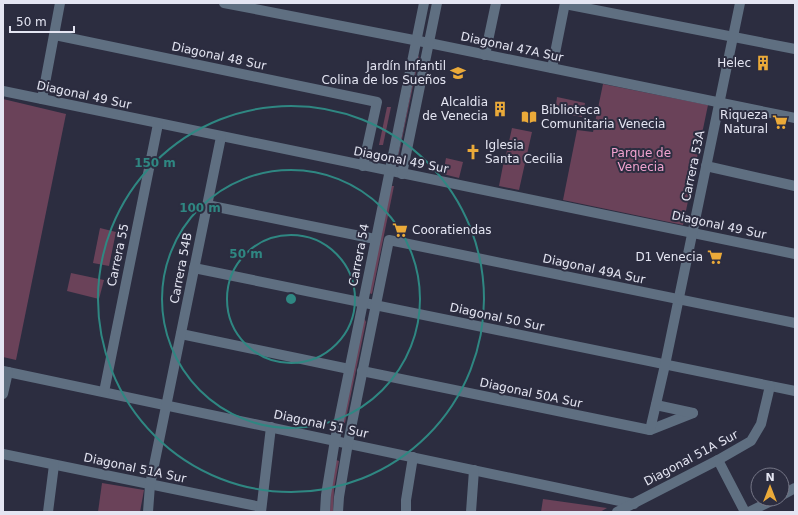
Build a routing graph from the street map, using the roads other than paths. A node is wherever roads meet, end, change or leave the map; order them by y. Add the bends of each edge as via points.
1 (60, 3) edge
2 (224, 3) edge
3 (424, 3) edge
4 (437, 3) edge
5 (496, 3) edge
6 (565, 3) edge
7 (740, 3) edge
8 (55, 35) junction
9 (733, 37) junction
10 (416, 41) junction
11 (429, 43) junction
12 (795, 49) edge
13 (485, 54) junction
14 (552, 68) junction
15 (3, 91) edge
16 (42, 99) junction
17 (719, 103) junction
18 (795, 118) edge
19 (158, 124) junction
20 (221, 137) junction
21 (363, 166) junction
22 (706, 166) junction
23 (389, 171) junction
24 (402, 174) junction
25 (795, 186) edge
26 (207, 205) junction
27 (692, 232) junction
28 (375, 239) junction
29 (795, 254) edge
30 (194, 268) junction
31 (679, 300) junction
32 (362, 302) junction
33 (376, 305) junction
34 (795, 323) edge
35 (181, 334) junction
36 (665, 365) junction
37 (349, 369) junction
38 (5, 371) edge
39 (362, 371) junction
40 (770, 386) junction
41 (795, 391) edge
42 (104, 392) junction
43 (3, 394) edge
44 (166, 405) junction
45 (656, 405) junction
46 (271, 427) junction
47 (650, 430) junction
48 (335, 440) junction
49 (348, 443) junction
50 (3, 454) edge
51 (414, 457) junction
52 (718, 460) junction
53 (54, 465) junction
54 (474, 470) junction
55 (150, 484) junction
56 (634, 504) junction
57 (759, 507) edge
58 (261, 510) edge
59 (48, 512) edge
60 (148, 512) edge
61 (325, 512) edge
62 (338, 512) edge
63 (406, 512) edge
64 (470, 512) edge
65 (617, 512) edge
66 (745, 512) edge
67 (749, 512) edge

1 - 8 street
2 - 10 street, Diagonal 47A Sur
3 - 10 street, Carrera 54
4 - 11 street
5 - 13 street
6 - 9 street
6 - 14 street
7 - 9 street, Carrera 53A
8 - 16 street
8 - 21 street, Diagonal 48 Sur via 377,102
9 - 12 street
9 - 17 street, Carrera 53A
10 - 11 street, Diagonal 47A Sur
10 - 23 street, Carrera 54
11 - 13 street, Diagonal 47A Sur
11 - 24 street
13 - 14 street, Diagonal 47A Sur
14 - 17 street, Diagonal 47A Sur
15 - 16 street, Diagonal 49 Sur
16 - 19 street, Diagonal 49 Sur
17 - 18 street, Diagonal 47A Sur
17 - 22 street, Carrera 53A
19 - 20 street, Diagonal 49 Sur
19 - 42 street, Carrera 55
20 - 21 street, Diagonal 49 Sur
20 - 26 street, Carrera 54B
21 - 23 street, Diagonal 49 Sur
22 - 25 street
22 - 27 street, Carrera 53A
23 - 24 street, Diagonal 49 Sur
23 - 28 street, Carrera 54
24 - 27 street, Diagonal 49 Sur
26 - 28 street
26 - 30 street, Carrera 54B
27 - 29 street, Diagonal 49 Sur
27 - 31 street, Carrera 53A
28 - 32 street, Carrera 54
30 - 32 street, Diagonal 50 Sur
30 - 35 street, Carrera 54B
31 - 33 street, Diagonal 49A Sur via 389,240
31 - 34 street, Diagonal 49A Sur
31 - 36 street, Carrera 53A
32 - 33 street, Diagonal 50 Sur
32 - 37 street, Carrera 54
33 - 36 street, Diagonal 50 Sur
33 - 39 street
35 - 37 street
35 - 44 street, Carrera 54B
36 - 40 street, Diagonal 50 Sur
36 - 45 street, Carrera 53A
37 - 48 street, Carrera 54
38 - 42 street, Diagonal 51 Sur
38 - 43 street
39 - 47 street, Diagonal 50A Sur
39 - 49 street
40 - 41 street, Diagonal 50 Sur
40 - 52 street, Diagonal 51A Sur via 761,424 755,436 751,441
42 - 44 street, Diagonal 51 Sur
44 - 46 street, Diagonal 51 Sur
44 - 55 street, Carrera 54B
45 - 47 street, Carrera 53A
45 - 47 street via 693,413
46 - 48 street, Diagonal 51 Sur
46 - 58 street
48 - 49 street, Diagonal 51 Sur
48 - 61 street, Carrera 54
49 - 51 street, Diagonal 51 Sur
49 - 62 street
50 - 53 street, Diagonal 51A Sur
51 - 54 street, Diagonal 51 Sur
51 - 63 street
52 - 56 street, Diagonal 51A Sur
52 - 66 street
53 - 55 street, Diagonal 51A Sur
53 - 59 street
54 - 56 street, Diagonal 51 Sur
54 - 64 street
55 - 58 street, Diagonal 51A Sur
55 - 60 street, Carrera 54B
56 - 65 street, Diagonal 51A Sur
57 - 67 street

